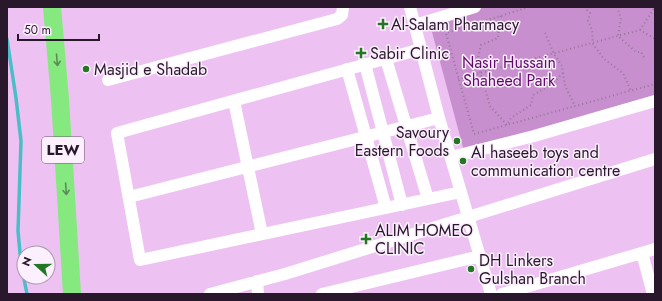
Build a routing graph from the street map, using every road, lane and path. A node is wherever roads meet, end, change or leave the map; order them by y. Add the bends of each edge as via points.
1 (52, 7) edge
2 (344, 7) edge
3 (410, 7) edge
4 (475, 7) edge
5 (529, 7) edge
6 (584, 7) edge
7 (617, 7) edge
8 (655, 7) edge
9 (501, 16) junction
10 (415, 25) junction
11 (640, 30) junction
12 (545, 33) dead end
13 (618, 36) junction
14 (655, 39) edge
15 (421, 49) junction
16 (554, 54) junction
17 (386, 59) junction
18 (645, 59) dead end
19 (366, 64) junction
20 (347, 69) junction
21 (563, 72) junction
22 (458, 79) junction
23 (108, 80) dead end
24 (655, 84) edge
25 (631, 91) junction
26 (234, 101) junction
27 (655, 101) edge
28 (575, 106) junction
29 (439, 118) junction
30 (507, 125) junction
31 (406, 126) junction
32 (383, 132) junction
33 (366, 136) junction
34 (451, 157) junction
35 (655, 159) edge
36 (248, 167) junction
37 (461, 192) junction
38 (129, 197) junction
39 (428, 199) junction
40 (402, 204) junction
41 (386, 208) junction
42 (468, 217) junction
43 (262, 234) junction
44 (655, 249) edge
45 (642, 253) junction
46 (480, 256) junction
47 (257, 281) junction
48 (72, 294) edge
49 (210, 294) edge
50 (258, 294) edge
51 (322, 294) edge
52 (491, 294) edge
53 (502, 294) edge
54 (653, 294) edge

1 -> 48 highway, LEW via 61,106
2 - 23 street via 342,15 337,19
3 - 10 street
4 - 10 street
5 - 9 path
6 - 25 path via 590,14 588,22 592,30 593,44 604,58 623,73
7 - 13 path via 621,18
8 - 11 path
9 - 22 path via 446,33
9 - 30 path via 498,38 481,45 477,62 490,106
10 - 15 street
11 - 13 path
11 - 14 path
12 - 16 path
13 - 16 path
13 - 18 path via 636,52 641,52
15 - 17 street
15 - 29 street
16 - 21 path
16 - 22 path
17 - 19 street
17 - 31 street
19 - 20 street
19 - 32 street
20 - 26 street
20 - 33 street
21 - 28 path via 565,86
21 - 30 path via 551,85 534,95 531,105 511,118
22 - 30 path via 474,134
24 - 25 path
25 - 28 path
26 - 36 street
26 - 38 street via 117,133
27 - 34 street
28 - 30 path
29 - 31 street
29 - 34 street
31 - 32 street
31 - 39 street
32 - 33 street
32 - 40 street
33 - 36 street
33 - 41 street
34 - 37 street
35 - 42 street
36 - 38 street
36 - 43 street
37 - 39 street
37 - 42 street
38 - 43 street via 140,260
39 - 40 street
40 - 41 street
41 - 43 street
42 - 46 street
42 - 47 street
44 - 45 street
45 - 53 street
45 - 54 street
46 - 51 street
46 - 52 street
47 - 49 street
47 - 50 street

